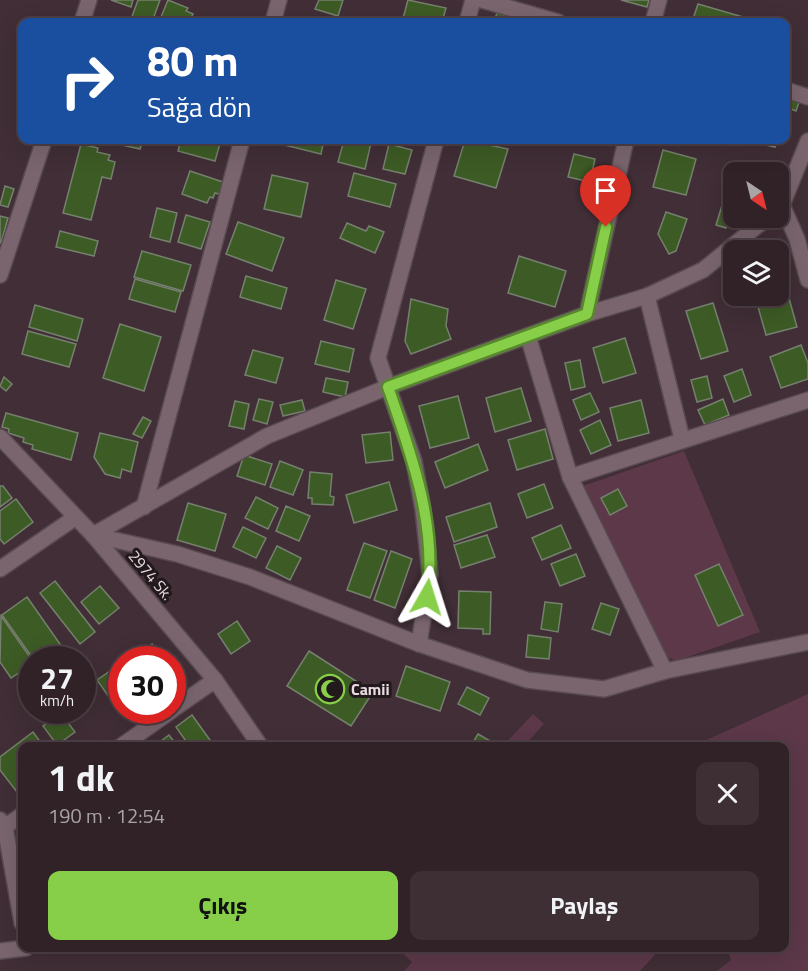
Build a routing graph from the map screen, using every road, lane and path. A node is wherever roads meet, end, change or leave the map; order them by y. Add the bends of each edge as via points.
1 (89, 0) edge
2 (279, 0) edge
3 (473, 0) edge
4 (482, 0) edge
5 (659, 0) edge
6 (83, 18) edge
7 (274, 18) edge
8 (468, 18) edge
9 (544, 18) edge
10 (654, 18) edge
11 (790, 91) edge
12 (808, 97) edge
13 (808, 141) edge
14 (43, 144) edge
15 (241, 144) edge
16 (435, 144) edge
17 (625, 144) edge
18 (789, 186) edge
19 (789, 224) edge
20 (755, 228) edge
21 (0, 275) edge
22 (808, 280) edge
23 (647, 296) junction
24 (587, 314) junction
25 (528, 336) junction
26 (388, 387) junction
27 (808, 400) edge
28 (0, 437) edge
29 (682, 439) junction
30 (570, 477) junction
31 (144, 507) junction
32 (76, 518) junction
33 (93, 535) junction
34 (0, 569) edge
35 (808, 642) edge
36 (419, 644) junction
37 (665, 671) junction
38 (215, 680) junction
39 (186, 701) edge
40 (153, 724) edge
41 (127, 742) edge
42 (258, 742) edge
43 (18, 817) edge
44 (2, 826) edge
45 (18, 904) edge
46 (18, 949) edge
47 (0, 951) edge

1 - 6 street
2 - 7 street
3 - 8 street
4 - 9 street
5 - 10 street
11 - 12 street
13 - 18 street
14 - 21 street
15 - 31 street
16 - 26 street via 378,358
17 - 24 street
19 - 22 street
20 - 23 street via 703,270
23 - 24 street
23 - 29 street
24 - 25 street
25 - 26 street
25 - 30 street
26 - 31 street via 267,436
26 - 36 street via 414,461 423,510 430,574
27 - 29 street
28 - 32 street, 2974 Sk.
29 - 30 street
30 - 37 street
31 - 33 street
32 - 33 street, 2974 Sk.
32 - 34 street
33 - 36 street via 177,554 250,577
33 - 38 street, 2974 Sk.
35 - 37 street
36 - 37 street via 527,680 604,689
38 - 39 street
38 - 42 street, 2974 Sk.
40 - 41 street
43 - 44 street
44 - 45 street
46 - 47 street

